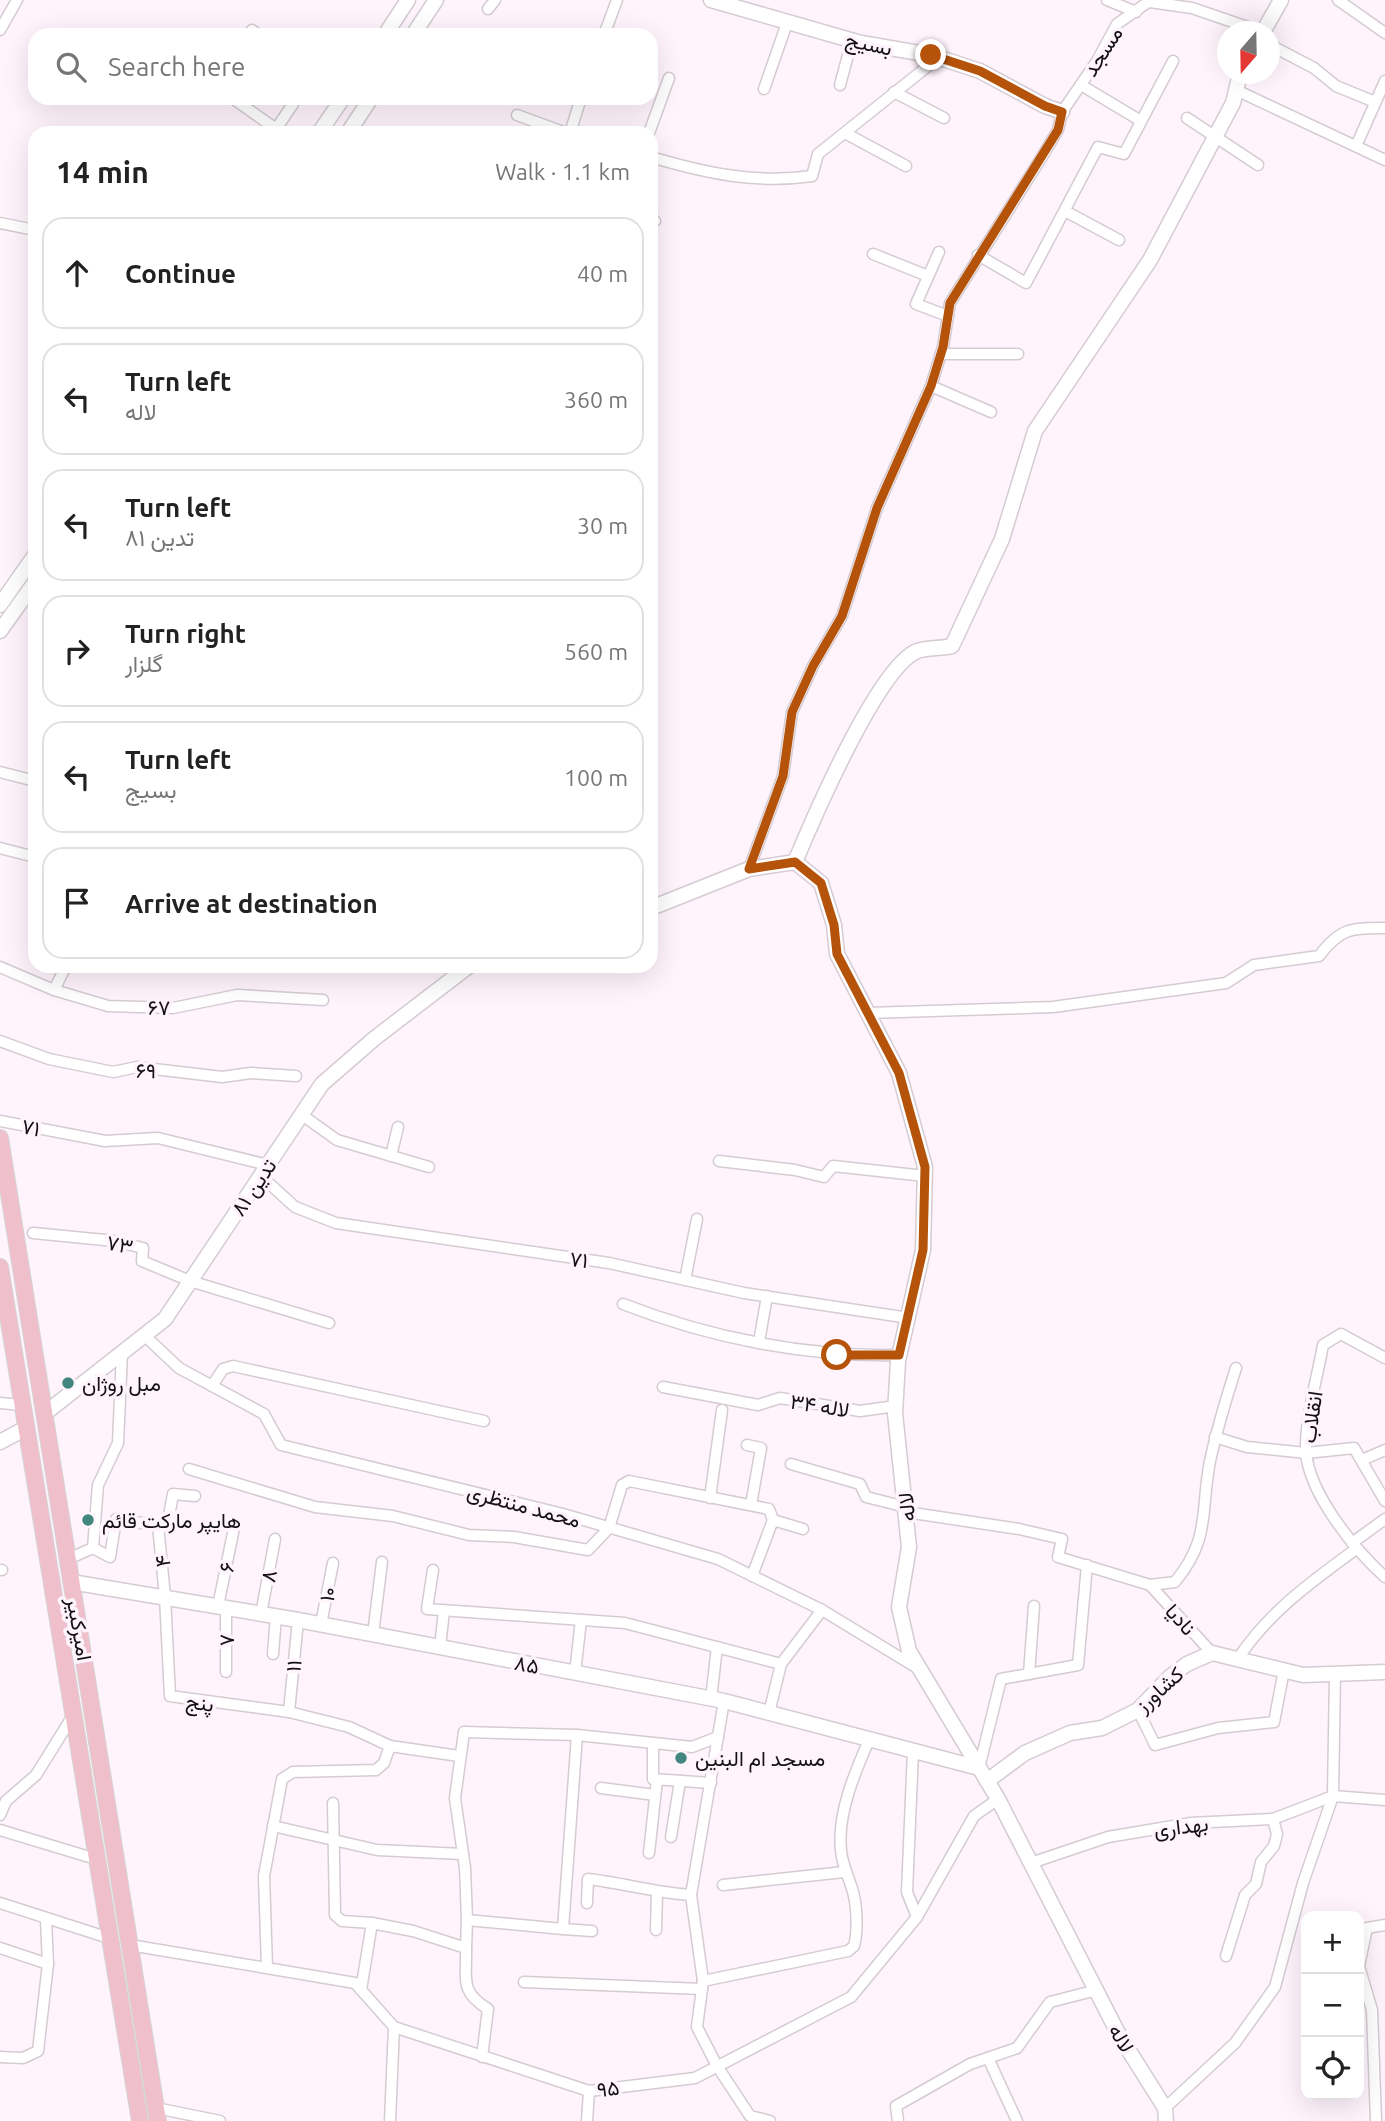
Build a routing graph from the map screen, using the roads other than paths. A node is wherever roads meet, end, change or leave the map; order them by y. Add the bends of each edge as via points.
1 (18, 0) edge
2 (408, 0) edge
3 (436, 0) edge
4 (617, 0) edge
5 (711, 0) edge
6 (1107, 0) edge
7 (1281, 0) edge
8 (1338, 0) edge
9 (1151, 1) edge
10 (1356, 5) edge
11 (1136, 12) junction
12 (1230, 21) edge
13 (1269, 21) edge
14 (787, 23) junction
15 (390, 28) edge
16 (418, 28) edge
17 (607, 28) edge
18 (0, 30) edge
19 (1385, 33) edge
20 (852, 40) junction
21 (1280, 51) edge
22 (938, 58) junction
23 (1173, 61) dead end
24 (669, 78) dead end
25 (1385, 81) edge
26 (1238, 84) edge
27 (840, 85) dead end
28 (1081, 85) junction
29 (764, 89) dead end
30 (1236, 90) junction
31 (894, 92) junction
32 (1375, 102) junction
33 (242, 105) edge
34 (292, 105) edge
35 (338, 105) edge
36 (366, 105) edge
37 (578, 105) edge
38 (1062, 112) junction
39 (517, 115) dead end
40 (944, 118) dead end
41 (1187, 118) dead end
42 (1141, 121) junction
43 (272, 126) edge
44 (282, 126) edge
45 (324, 126) edge
46 (353, 126) edge
47 (548, 126) edge
48 (571, 126) edge
49 (652, 126) edge
50 (845, 134) junction
51 (1214, 135) junction
52 (1356, 146) junction
53 (658, 159) edge
54 (1385, 160) edge
55 (1258, 165) dead end
56 (906, 166) dead end
57 (1065, 211) junction
58 (0, 223) edge
59 (28, 229) edge
60 (1119, 240) dead end
61 (939, 252) dead end
62 (873, 254) dead end
63 (978, 255) junction
64 (928, 276) junction
65 (948, 316) junction
66 (941, 354) junction
67 (1018, 354) dead end
68 (931, 386) junction
69 (991, 412) dead end
70 (28, 565) edge
71 (28, 592) edge
72 (0, 606) edge
73 (0, 631) edge
74 (0, 772) edge
75 (28, 779) edge
76 (0, 848) edge
77 (28, 855) edge
78 (795, 862) junction
79 (749, 869) junction
80 (658, 905) edge
81 (1385, 928) edge
82 (0, 967) edge
83 (62, 973) edge
84 (461, 973) edge
85 (54, 990) junction
86 (323, 1000) dead end
87 (868, 1013) junction
88 (0, 1041) edge
89 (296, 1076) dead end
90 (302, 1115) junction
91 (0, 1121) edge
92 (398, 1128) dead end
93 (0, 1138) edge
94 (391, 1156) junction
95 (719, 1161) dead end
96 (429, 1167) dead end
97 (264, 1171) junction
98 (925, 1176) junction
99 (697, 1219) dead end
100 (33, 1233) dead end
101 (0, 1267) edge
102 (685, 1280) junction
103 (190, 1281) junction
104 (767, 1296) junction
105 (3, 1297) edge
106 (623, 1304) dead end
107 (909, 1318) junction
108 (329, 1323) dead end
109 (144, 1335) junction
110 (759, 1342) junction
111 (122, 1353) junction
112 (899, 1355) junction
113 (1385, 1358) edge
114 (1236, 1368) dead end
115 (212, 1386) junction
116 (663, 1387) dead end
117 (0, 1403) edge
118 (22, 1405) junction
119 (896, 1406) junction
120 (722, 1410) dead end
121 (44, 1414) junction
122 (484, 1420) dead end
123 (26, 1428) junction
124 (1215, 1437) junction
125 (0, 1442) edge
126 (747, 1445) dead end
127 (1385, 1450) edge
128 (1306, 1453) junction
129 (1362, 1461) junction
130 (791, 1464) dead end
131 (188, 1469) dead end
132 (195, 1496) dead end
133 (710, 1498) junction
134 (1385, 1501) edge
135 (751, 1506) junction
136 (906, 1509) junction
137 (1385, 1519) edge
138 (773, 1520) junction
139 (158, 1525) junction
140 (234, 1528) dead end
141 (609, 1528) junction
142 (803, 1529) dead end
143 (275, 1539) dead end
144 (1354, 1546) junction
145 (93, 1548) junction
146 (68, 1559) junction
147 (382, 1562) dead end
148 (333, 1563) dead end
149 (1087, 1565) junction
150 (433, 1570) dead end
151 (752, 1576) junction
152 (1385, 1577) edge
153 (71, 1581) junction
154 (1150, 1585) junction
155 (166, 1597) junction
156 (1034, 1606) dead end
157 (222, 1607) junction
158 (822, 1610) junction
159 (444, 1611) junction
160 (269, 1615) junction
161 (298, 1620) junction
162 (580, 1620) junction
163 (321, 1624) junction
164 (373, 1634) junction
165 (440, 1647) junction
166 (717, 1647) junction
167 (1212, 1653) junction
168 (273, 1654) dead end
169 (1239, 1657) junction
170 (86, 1663) junction
171 (780, 1664) junction
172 (66, 1666) junction
173 (919, 1669) junction
174 (1284, 1670) junction
175 (226, 1672) dead end
176 (1385, 1672) edge
177 (575, 1673) junction
178 (1028, 1674) junction
179 (1335, 1674) junction
180 (91, 1688) junction
181 (71, 1690) junction
182 (718, 1700) junction
183 (1138, 1710) junction
184 (289, 1712) junction
185 (769, 1713) junction
186 (74, 1714) junction
187 (577, 1735) junction
188 (718, 1737) junction
189 (869, 1740) junction
190 (390, 1746) junction
191 (653, 1746) junction
192 (913, 1751) junction
193 (459, 1756) junction
194 (979, 1768) junction
195 (657, 1780) junction
196 (680, 1781) junction
197 (987, 1781) junction
198 (711, 1783) junction
199 (601, 1788) dead end
200 (656, 1795) junction
201 (1332, 1796) junction
202 (998, 1799) junction
203 (1385, 1800) edge
204 (333, 1803) dead end
205 (0, 1815) edge
206 (1272, 1819) junction
207 (273, 1826) junction
208 (0, 1830) edge
209 (671, 1837) dead end
210 (332, 1840) junction
211 (649, 1853) dead end
212 (463, 1854) junction
213 (96, 1859) junction
214 (1031, 1863) junction
215 (844, 1872) junction
216 (723, 1885) dead end
217 (657, 1893) junction
218 (691, 1895) junction
219 (0, 1902) edge
220 (587, 1903) dead end
221 (918, 1917) junction
222 (46, 1920) junction
223 (467, 1920) junction
224 (372, 1923) junction
225 (1385, 1925) edge
226 (563, 1929) junction
227 (656, 1930) dead end
228 (592, 1931) dead end
229 (109, 1938) junction
230 (130, 1945) junction
231 (0, 1948) edge
232 (466, 1948) junction
233 (1226, 1956) dead end
234 (48, 1964) junction
235 (267, 1968) junction
236 (524, 1982) dead end
237 (702, 1985) junction
238 (361, 1990) junction
239 (1097, 1990) junction
240 (394, 2027) junction
241 (0, 2057) edge
242 (482, 2057) junction
243 (988, 2058) junction
244 (717, 2066) junction
245 (589, 2091) junction
246 (1166, 2114) edge
247 (157, 2115) edge
248 (140, 2121) edge
249 (220, 2121) edge
250 (390, 2121) edge
251 (587, 2121) edge
252 (770, 2121) edge
253 (898, 2121) edge
254 (1017, 2121) edge
255 (1376, 2121) edge

1 - 18 street
2 - 15 street
3 - 16 street
4 - 17 street
5 - 14 street, بسیج
6 - 11 street
7 - 13 street
8 - 10 street
9 - 11 street, مسجد
9 - 12 street
10 - 19 street
11 - 28 street, مسجد via 1116,24
14 - 20 street, بسیج
14 - 29 street
20 - 22 street, بسیج
20 - 27 street
21 - 32 street via 1336,86
22 - 31 street
22 - 38 street, بسیج via 980,71
23 - 42 street
24 - 49 street
25 - 32 street
26 - 30 street
28 - 38 street, مسجد
28 - 42 street
30 - 51 street
30 - 52 street
31 - 40 street
31 - 50 street
32 - 52 street
33 - 43 street
34 - 44 street
35 - 45 street
36 - 46 street
37 - 48 street
38 - 63 street, مسجد via 1058,130
39 - 47 street
41 - 51 street
42 - 57 street via 1124,154 1098,147
50 - 53 street via 818,154 812,176 761,180 716,175
50 - 56 street
51 - 55 street
51 - 78 street via 1145,268 1035,431 1002,539 952,646 916,652 898,667 828,783
52 - 54 street
57 - 60 street
57 - 63 street via 1026,283
58 - 59 street
61 - 64 street
62 - 64 street
63 - 65 street, مسجد via 950,303
64 - 65 street via 916,304
65 - 66 street, مسجد
66 - 67 street
66 - 68 street, مسجد
68 - 69 street
68 - 79 street, مسجد via 877,508 842,616 792,712 783,776
70 - 72 street
71 - 73 street
74 - 75 street
76 - 77 street
78 - 79 street
78 - 87 street, لاله via 821,883 837,954
79 - 80 street
81 - 87 street via 1355,928 1333,937 1319,956 1254,965 1226,983 1053,1007
82 - 85 street, ۶۷
83 - 85 street
84 - 90 street, تدین ۸۱ via 322,1084
85 - 86 street, ۶۷ via 108,1006 173,1008 237,995
87 - 98 street, لاله via 899,1073
88 - 89 street, ۶۹ via 49,1059 113,1072 137,1067 222,1077 251,1073
90 - 94 street via 337,1140
90 - 97 street, تدین ۸۱
91 - 97 street, ۷۱ via 105,1142 158,1138
92 - 94 street
93 - 121 main road, امیرکبیر
94 - 96 street
95 - 98 street via 824,1177 832,1166
97 - 102 street, ۷۱ via 295,1207 337,1223 609,1263
97 - 103 street, تدین ۸۱
98 - 107 street, لاله via 923,1250
99 - 102 street
100 - 103 street, ۷۳ via 144,1248 142,1261
101 - 105 main road, امیرکبیر
102 - 104 street, ۷۱
103 - 108 street
103 - 109 street, تدین ۸۱ via 165,1319
104 - 107 street, ۷۱
104 - 110 street
105 - 118 main road, امیرکبیر
106 - 110 street via 699,1330
107 - 112 street, لاله
109 - 111 street, تدین ۸۱
109 - 115 street, محمد منتظری via 179,1368
110 - 112 street via 837,1355
111 - 121 street, تدین ۸۱
111 - 145 street via 118,1443 98,1485
112 - 119 street, لاله
113 - 128 street, انقلاب via 1341,1334 1323,1345
114 - 124 street
115 - 122 street via 223,1369 233,1366
115 - 141 street, محمد منتظری via 264,1414 281,1445 292,1449
116 - 119 street, لاله ۳۴ via 758,1405 780,1398 860,1411
117 - 118 street
118 - 123 main road, امیرکبیر
119 - 136 street, لاله
120 - 133 street
121 - 146 main road, امیرکبیر
123 - 125 street
123 - 172 main road, امیرکبیر
124 - 128 street via 1247,1447
124 - 154 street via 1202,1536 1195,1553 1175,1582
126 - 135 street via 761,1448
127 - 129 street
128 - 129 street via 1354,1448
128 - 144 street, انقلاب via 1324,1503
129 - 134 street
130 - 136 street via 860,1484 866,1497
131 - 141 street via 315,1507 393,1516 468,1535 514,1537 588,1550
132 - 139 street via 173,1494 167,1527
133 - 135 street
133 - 141 street via 625,1482
135 - 138 street via 769,1509
136 - 149 street via 1062,1539 1058,1558
136 - 173 street, لاله via 909,1547 899,1606 909,1651
137 - 144 street
138 - 142 street
138 - 151 street
139 - 145 street via 116,1519 110,1557
139 - 155 street, ۴
140 - 157 street, ۶
141 - 151 street, محمد منتظری via 718,1559
143 - 160 street, ۸
144 - 152 street, انقلاب
144 - 169 street via 1294,1593 1260,1627
145 - 146 street
146 - 153 main road, امیرکبیر
147 - 164 street
148 - 163 street, ۱۰
149 - 154 street
149 - 178 street via 1078,1665
150 - 159 street via 427,1609
151 - 158 street, محمد منتظری
153 - 155 street, ۸۵
153 - 170 main road, امیرکبیر
154 - 167 street, نادیا
155 - 157 street, ۸۵
155 - 184 street, پنج via 170,1696
156 - 178 street
157 - 160 street, ۸۵
157 - 175 street, ۷
158 - 171 street
158 - 173 street, محمد منتظری
159 - 162 street
159 - 165 street
160 - 161 street, ۸۵
160 - 168 street, ۸
161 - 163 street, ۸۵
161 - 184 street, ۱۱
162 - 166 street via 625,1623
162 - 177 street
163 - 164 street, ۸۵
164 - 165 street, ۸۵
165 - 177 street, ۸۵
166 - 171 street
166 - 182 street
167 - 169 street
167 - 183 street, کشاورز via 1171,1675
169 - 174 street
170 - 172 main road
170 - 180 main road, امیرکبیر
171 - 185 street
172 - 181 main road, امیرکبیر
173 - 194 street, لاله
174 - 179 street
174 - 183 street via 1274,1723 1218,1728 1155,1745
176 - 179 street
177 - 182 street, ۸۵
178 - 194 street via 1001,1679 998,1684
179 - 201 street
180 - 181 main road
180 - 230 main road, امیرکبیر
181 - 186 main road, امیرکبیر
182 - 185 street, ۸۵
182 - 188 street
183 - 197 street, کشاورز via 1102,1728 1070,1733 1025,1753
184 - 190 street via 349,1727
185 - 189 street, ۸۵
186 - 205 street via 36,1775 6,1801
186 - 213 main road, امیرکبیر
187 - 191 street
187 - 193 street via 468,1731 462,1737
187 - 226 street
188 - 191 street via 692,1747
188 - 198 street
189 - 192 street, ۸۵
189 - 215 street via 856,1769 842,1824
190 - 193 street
190 - 207 street via 376,1770 288,1773 282,1779
191 - 195 street via 653,1779
192 - 194 street, ۸۵
192 - 221 street via 907,1892
193 - 212 street via 455,1798
194 - 197 street, لاله
195 - 196 street
195 - 200 street
196 - 198 street
196 - 209 street
197 - 202 street, لاله
198 - 218 street
199 - 200 street
200 - 211 street
201 - 203 street
201 - 206 street, بهداری
201 - 246 street via 1275,1987 1235,2043
202 - 214 street, لاله
202 - 221 street, ۹۵ via 974,1816
204 - 210 street
206 - 214 street, بهداری via 1191,1823 1108,1837
206 - 233 street via 1277,1834 1274,1846 1261,1862 1256,1884 1245,1895
207 - 210 street
207 - 235 street via 264,1876
208 - 213 street
210 - 212 street via 377,1850
210 - 224 street via 335,1915 342,1922
212 - 223 street
213 - 229 main road, امیرکبیر
214 - 239 street, لاله
215 - 216 street
215 - 237 street via 853,1892 856,1939 848,1951
217 - 218 street
217 - 220 street via 637,1885 587,1879
217 - 227 street
218 - 237 street
219 - 222 street
221 - 244 street, ۹۵ via 851,1997
222 - 229 street
222 - 234 street
223 - 226 street
223 - 232 street
224 - 232 street
224 - 238 street
225 - 255 street via 1367,1928 1359,1966 1373,2010
226 - 228 street
229 - 248 main road, امیرکبیر
230 - 235 street, ۹۵
230 - 247 main road, امیرکبیر
231 - 234 street
232 - 242 street via 468,1992 471,1999 488,2008
234 - 241 street via 38,2051 23,2058
235 - 238 street, ۹۵ via 355,1983
236 - 237 street
237 - 244 street via 697,2027
238 - 240 street, ۹۵
239 - 243 street via 1050,2002 1017,2048
239 - 246 street, لاله
240 - 242 street, ۹۵
240 - 250 street
242 - 245 street, ۹۵
243 - 253 street via 896,2106
243 - 254 street
244 - 245 street, ۹۵ via 695,2078
244 - 252 street via 750,2116
245 - 251 street
247 - 249 street

